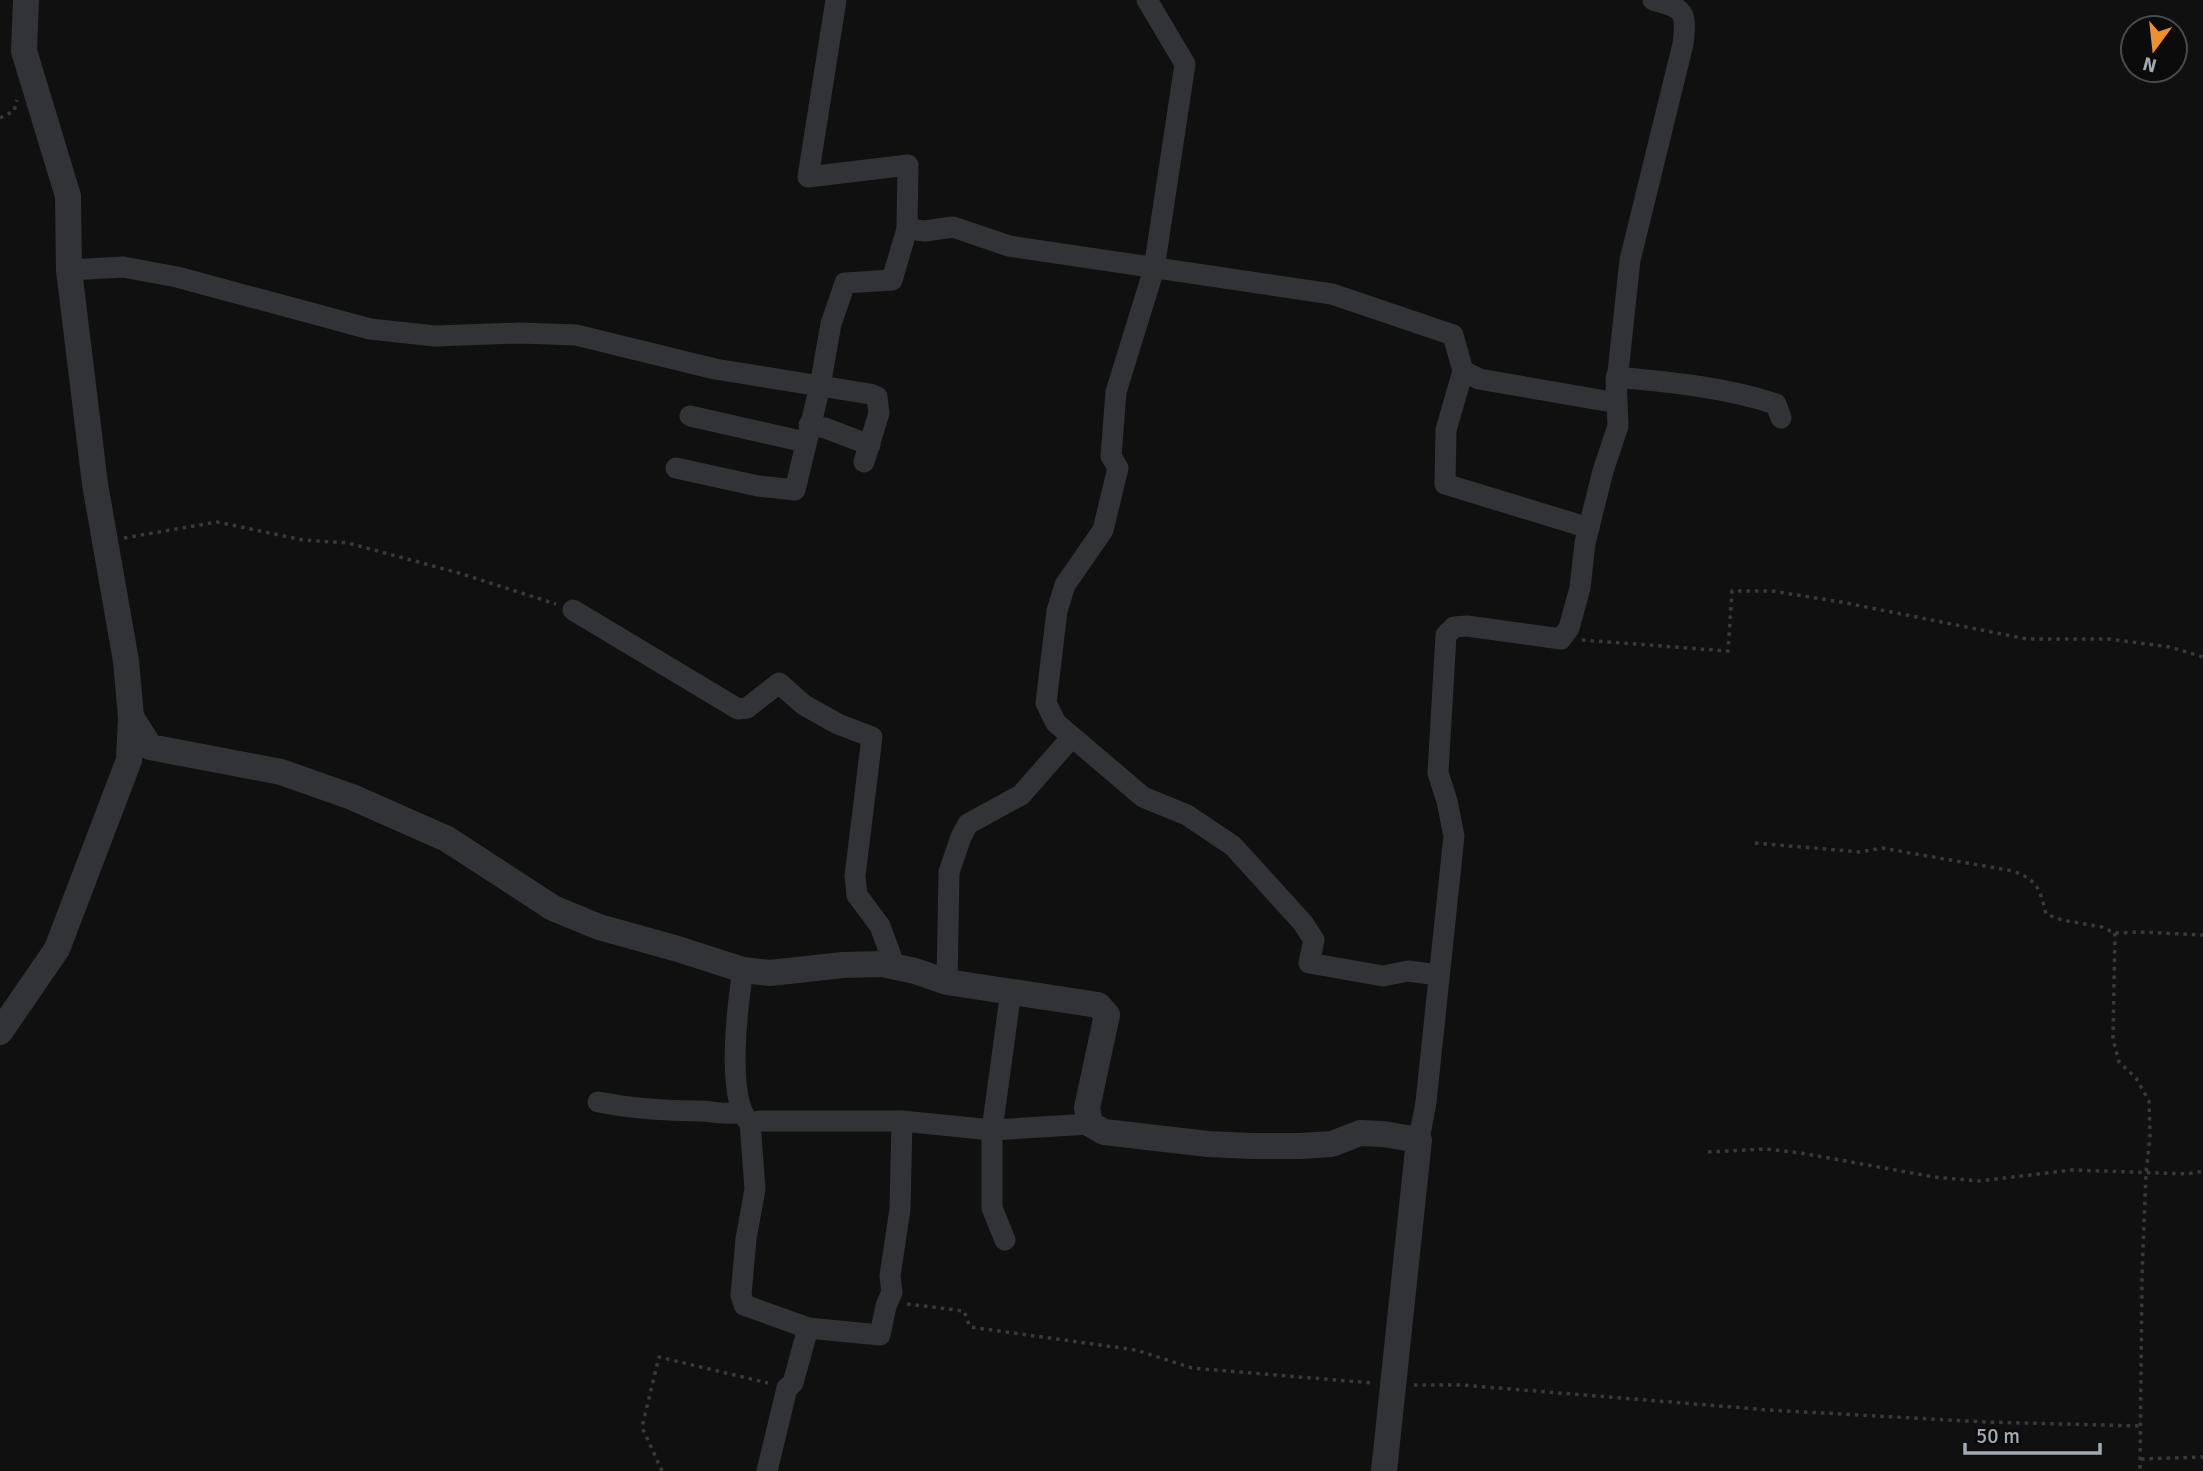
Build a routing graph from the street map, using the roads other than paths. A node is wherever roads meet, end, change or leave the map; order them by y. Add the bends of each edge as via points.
1 (26, 0) edge
2 (835, 0) edge
3 (1147, 0) edge
4 (1653, 0) edge
5 (907, 229) junction
6 (1154, 269) junction
7 (69, 270) junction
8 (1463, 371) junction
9 (1616, 377) junction
10 (820, 386) junction
11 (690, 416) dead end
12 (1781, 418) dead end
13 (807, 433) junction
14 (676, 468) dead end
15 (1589, 528) junction
16 (573, 610) road end
17 (131, 717) junction
18 (1072, 737) junction
19 (895, 967) junction
20 (743, 970) junction
21 (1438, 975) junction
22 (947, 982) junction
23 (1010, 991) junction
24 (0, 1032) edge
25 (598, 1102) dead end
26 (746, 1118) junction
27 (902, 1121) junction
28 (1090, 1124) junction
29 (992, 1130) junction
30 (1419, 1140) junction
31 (1005, 1240) dead end
32 (808, 1328) junction
33 (767, 1471) edge
34 (1384, 1471) edge

1 - 7 street via 24,51 68,196
2 - 5 street via 808,177 908,165
3 - 6 street via 1185,64
4 - 9 street via 1676,6 1685,23 1630,260
5 - 6 street via 953,227 1009,246
5 - 10 street via 892,280 845,284 831,324
6 - 8 street via 1332,294 1453,335
6 - 18 street via 1116,391 1111,456 1118,468 1103,530 1065,584 1057,611 1046,703 1056,723
7 - 10 street via 123,267 177,276 370,329 435,336 576,335 715,369
7 - 17 street via 95,484
8 - 9 street via 1479,379 1606,401 1615,400
8 - 15 street via 1446,430 1445,484
9 - 12 street via 1746,395 1776,404
9 - 15 street via 1618,426
10 - 13 street
10 - 13 street via 877,397 879,413 867,454 825,428
11 - 13 street
13 - 14 street via 795,490
15 - 21 street via 1576,601 1561,639 1467,626 1454,627 1446,635 1438,773 1454,836
16 - 19 street via 738,709 747,708 779,683 803,705 872,737 855,876 857,895 880,926
17 - 20 street via 150,747 281,772 352,797 447,839 565,913 599,928
17 - 24 street via 129,760 57,949
18 - 21 street via 1143,797 1187,816 1233,846 1303,923 1314,940 1309,963 1383,976 1408,971
18 - 22 street via 1021,796 968,824 961,837 949,872
19 - 20 street via 843,965 770,973
19 - 22 street
20 - 26 street via 736,1076
21 - 30 street
22 - 23 street
23 - 28 street via 1098,1005 1107,1015 1087,1108
23 - 29 street
25 - 26 street
26 - 27 street
26 - 32 street via 755,1189 746,1239 744,1306
27 - 29 street
27 - 32 street via 892,1292 880,1335
28 - 29 street
28 - 30 street via 1104,1132 1209,1144 1332,1144 1360,1133
29 - 31 street via 992,1208
30 - 34 street
32 - 33 street via 793,1383 787,1388

